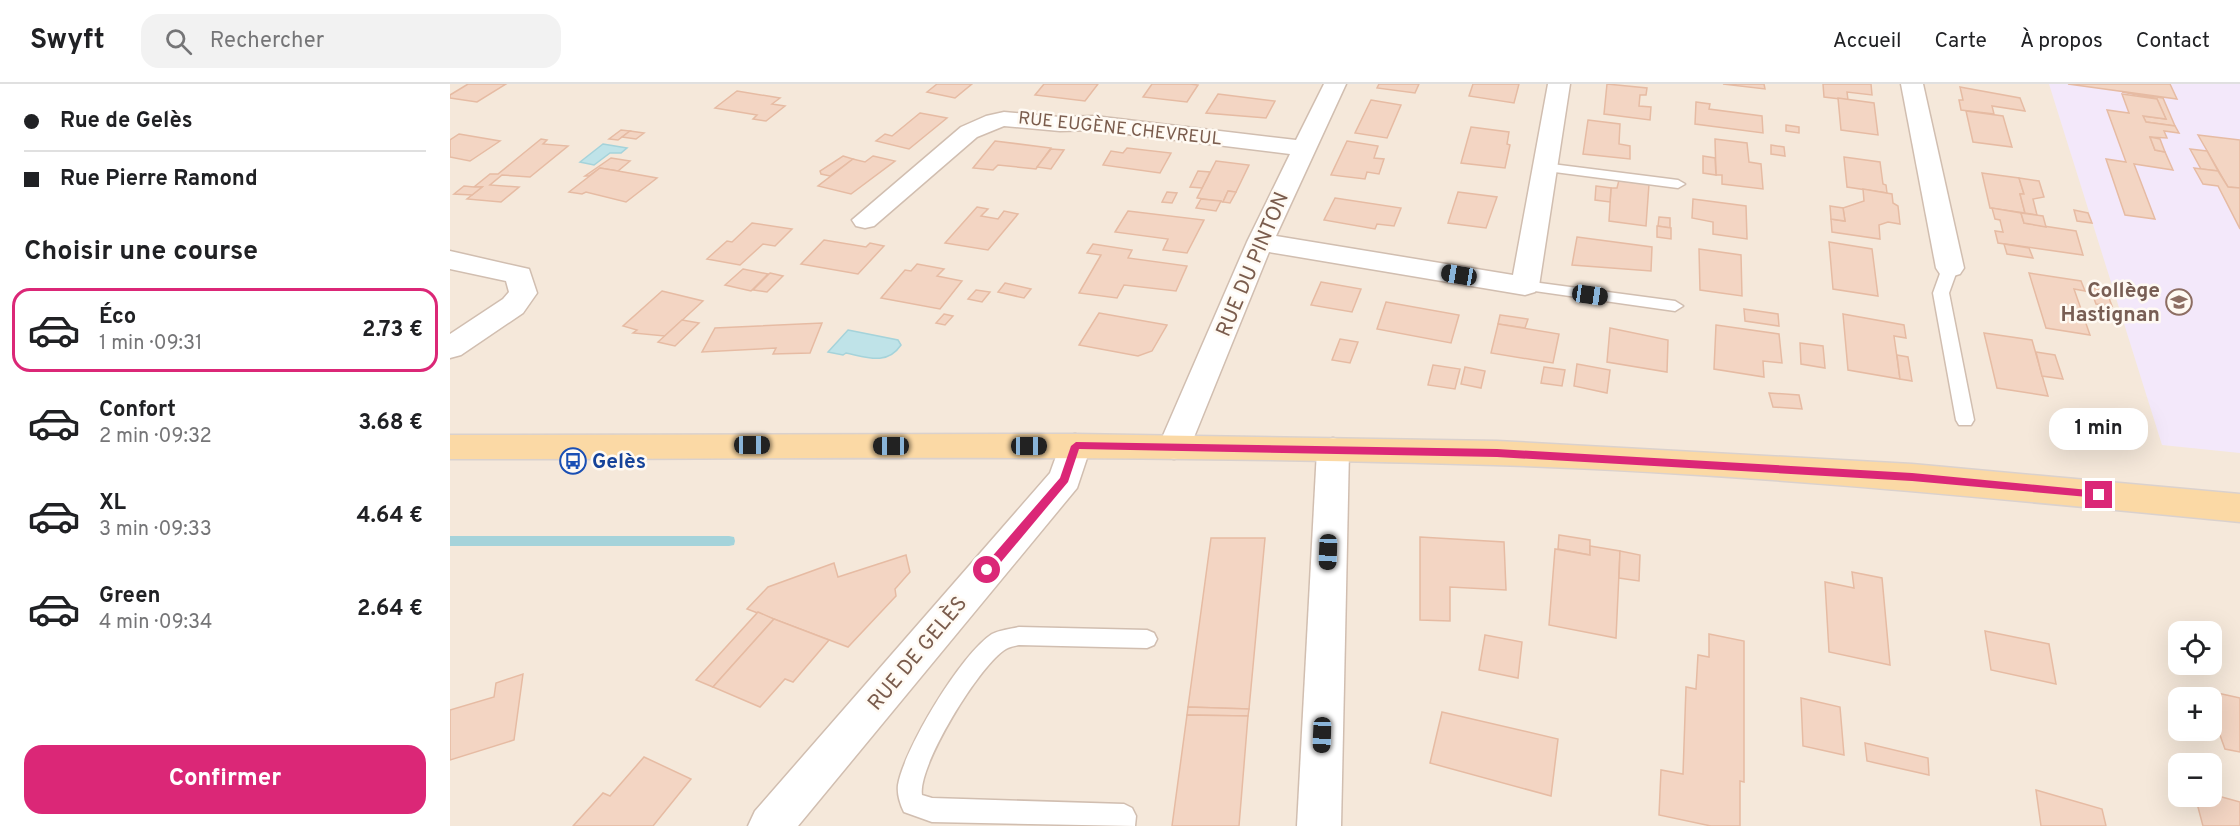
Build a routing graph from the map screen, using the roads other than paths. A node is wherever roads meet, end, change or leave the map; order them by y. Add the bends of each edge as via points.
1 (1335, 84) edge
2 (1559, 84) edge
3 (1912, 84) edge
4 (1302, 148) junction
5 (1544, 167) junction
6 (1678, 184) dead end
7 (865, 220) dead end
8 (1260, 242) junction
9 (450, 260) edge
10 (1950, 268) joint
11 (1525, 286) junction
12 (1676, 306) dead end
13 (450, 348) edge
14 (1965, 420) dead end
15 (1076, 446) junction
16 (450, 447) edge
17 (1174, 447) junction
18 (1333, 450) junction
19 (2240, 508) edge
20 (1147, 639) dead end
21 (770, 826) edge
22 (1123, 826) edge
23 (1319, 826) edge

1 - 4 street, RUE DU PINTON
2 - 5 street
3 - 10 street
4 - 7 street, RUE EUGÈNE CHEVREUL via 1094,123 1060,124 1008,117 969,132
4 - 8 street, RUE DU PINTON
5 - 6 lane
5 - 11 street
8 - 11 street
8 - 17 street, RUE DU PINTON
9 - 13 street via 519,275 523,293 513,306
10 - 14 lane via 1941,292
11 - 12 lane
15 - 16 main road
15 - 17 main road
15 - 21 street, RUE DE GELÈS via 1065,479
17 - 18 main road
18 - 19 main road via 1497,453 1889,476
18 - 23 street
20 - 22 lane via 1019,636 1000,640 952,697 915,764 909,788 912,804 932,810 1124,816

